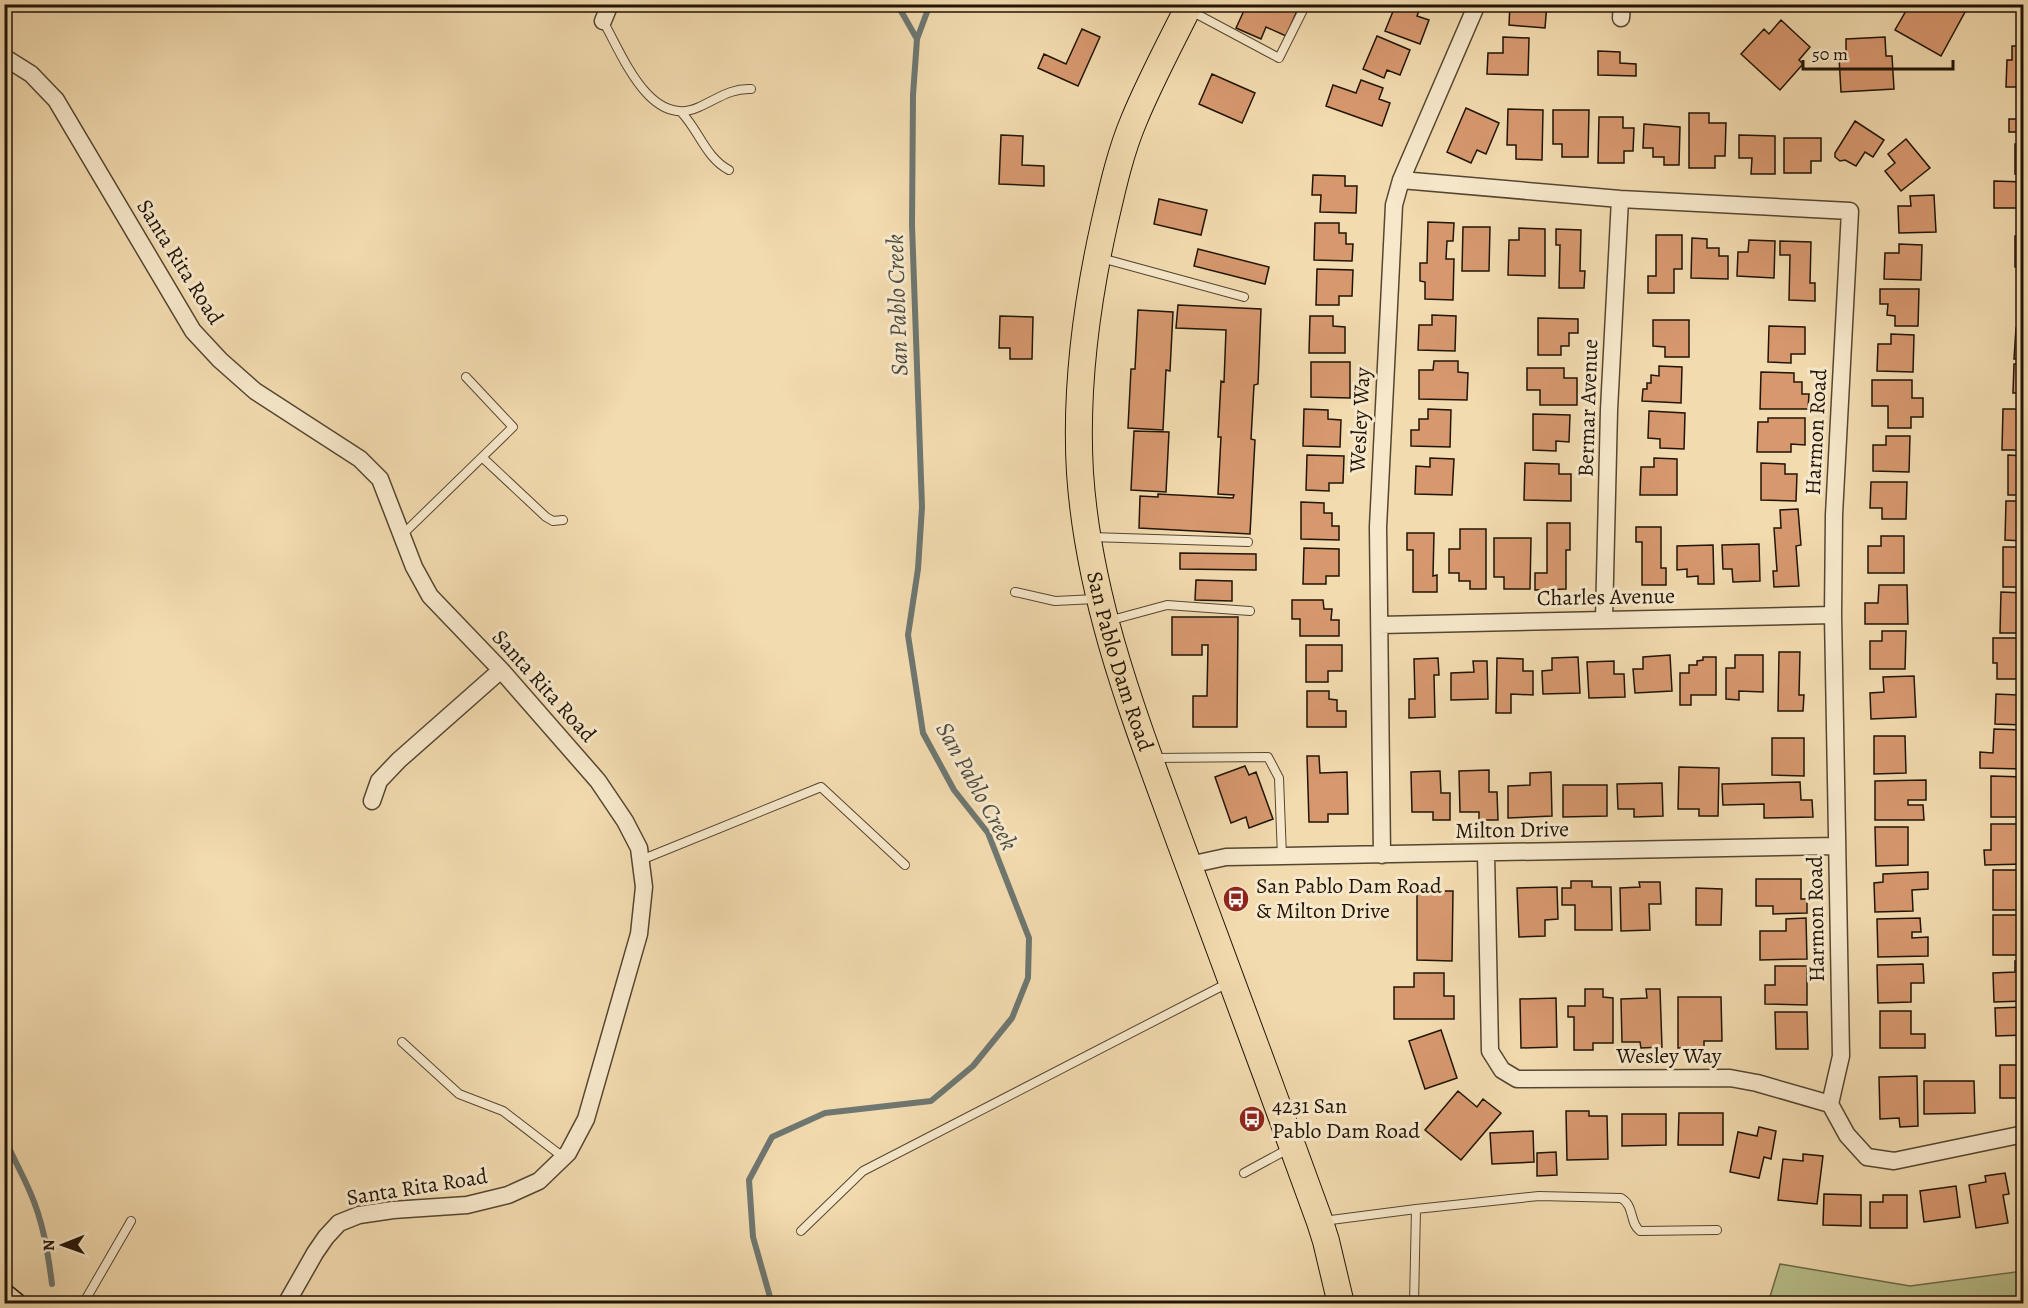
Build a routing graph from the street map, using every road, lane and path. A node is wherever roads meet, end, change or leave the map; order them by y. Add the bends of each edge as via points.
1 (610, 4) edge
2 (1306, 4) edge
3 (1477, 4) edge
4 (1189, 7) edge
5 (603, 21) joint
6 (4, 57) edge
7 (752, 89) dead end
8 (682, 113) junction
9 (729, 170) dead end
10 (1401, 180) junction
11 (1620, 199) junction
12 (1097, 257) junction
13 (1244, 297) dead end
14 (466, 377) dead end
15 (483, 458) junction
16 (563, 520) dead end
17 (402, 536) junction
18 (1088, 537) junction
19 (1248, 542) dead end
20 (1015, 592) dead end
21 (1102, 610) junction
22 (1250, 611) dead end
23 (1833, 615) junction
24 (1604, 619) junction
25 (1380, 625) junction
26 (501, 670) junction
27 (1149, 758) junction
28 (372, 801) dead end
29 (1837, 846) junction
30 (1486, 853) junction
31 (1383, 855) junction
32 (1282, 857) junction
33 (641, 860) junction
34 (905, 865) dead end
35 (1189, 865) junction
36 (1232, 981) junction
37 (402, 1042) dead end
38 (1830, 1104) junction
39 (2024, 1134) edge
40 (1293, 1147) junction
41 (563, 1157) junction
42 (1244, 1173) dead end
43 (1416, 1209) junction
44 (131, 1221) dead end
45 (1320, 1222) junction
46 (1717, 1230) dead end
47 (801, 1231) dead end
48 (4, 1295) edge
49 (15, 1304) edge
50 (84, 1304) edge
51 (286, 1304) edge
52 (1341, 1304) edge
53 (1414, 1304) edge

1 - 5 street
2 - 4 lane via 1279,58
3 - 10 street, Wesley Way
4 - 12 main road, San Pablo Dam Road via 1134,120 1112,188
5 - 8 lane via 651,99 662,108
6 - 17 street, Santa Rita Road via 31,74 56,100 193,331 255,391 360,459 381,479
7 - 8 lane via 727,93
8 - 9 lane via 717,163
10 - 11 street, Harmon Road
10 - 25 street, Wesley Way via 1394,205 1382,426
11 - 23 street, Harmon Road via 1850,211 1834,515
11 - 24 street, Bermar Avenue
12 - 13 lane
12 - 18 main road, San Pablo Dam Road via 1084,338 1079,413 1080,473
14 - 15 lane via 513,427
15 - 16 lane via 546,517
15 - 17 lane
17 - 26 street, Santa Rita Road via 430,596
18 - 19 lane
18 - 21 main road, San Pablo Dam Road
20 - 21 lane
21 - 22 lane via 1167,605
21 - 27 main road, San Pablo Dam Road
23 - 24 street, Charles Avenue
23 - 29 street, Harmon Road
24 - 25 street, Charles Avenue
25 - 31 street, Wesley Way
26 - 28 street via 399,760 379,781
26 - 33 street, Santa Rita Road via 598,781 625,821
27 - 32 lane via 1268,757 1279,778
27 - 35 main road, San Pablo Dam Road
29 - 30 street, Milton Drive
29 - 38 street, Harmon Road via 1841,1056
30 - 31 street, Milton Drive
30 - 38 street, Wesley Way via 1490,1051 1502,1070 1517,1079 1730,1078
31 - 32 street, Milton Drive
32 - 35 street, Milton Drive via 1226,857
33 - 34 lane via 821,787
33 - 41 street, Santa Rita Road via 644,887 639,934 586,1119
35 - 36 main road, San Pablo Dam Road
36 - 40 main road, San Pablo Dam Road
36 - 47 lane via 863,1172
37 - 41 lane via 459,1094 503,1111
38 - 39 street via 1847,1135 1866,1157 1894,1161
40 - 42 lane
40 - 45 main road, San Pablo Dam Road
41 - 51 street, Santa Rita Road via 539,1180 508,1195 467,1204 359,1215 339,1222 315,1252
43 - 45 lane
43 - 46 lane via 1539,1196 1621,1198 1629,1205 1640,1231
43 - 53 lane
44 - 50 lane
45 - 52 main road, San Pablo Dam Road
48 - 49 main road

